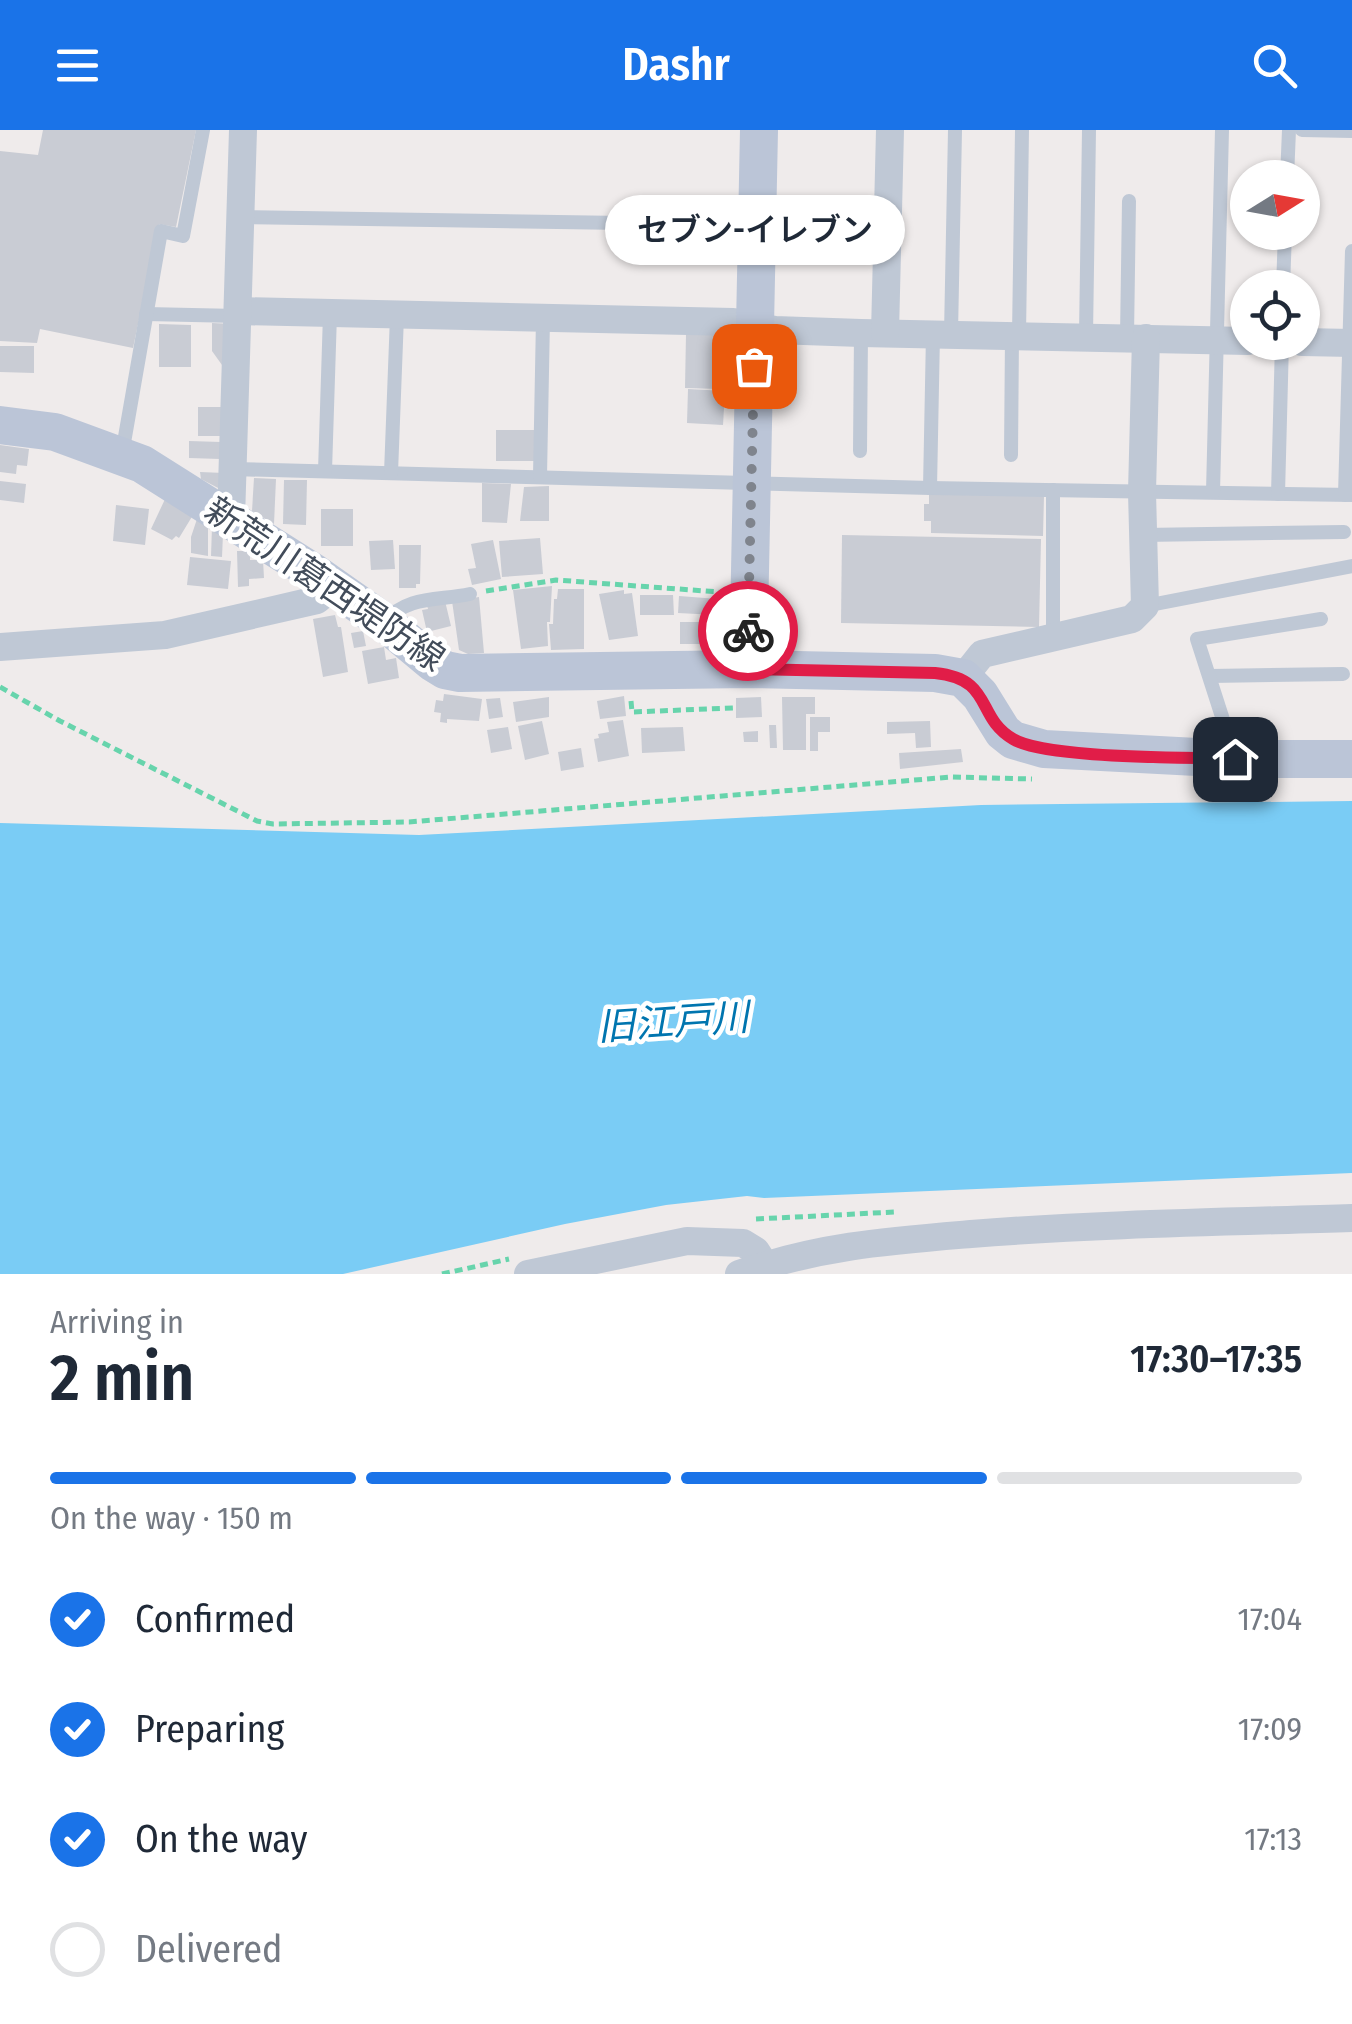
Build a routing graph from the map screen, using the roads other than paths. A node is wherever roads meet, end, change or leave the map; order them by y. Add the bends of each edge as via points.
1 (203, 130) edge
2 (243, 130) edge
3 (759, 130) edge
4 (890, 130) edge
5 (955, 130) edge
6 (1022, 130) edge
7 (1089, 130) edge
8 (1222, 130) edge
9 (1289, 130) edge
10 (1302, 130) edge
11 (1352, 131) edge
12 (1288, 160) edge
13 (1129, 201) dead end
14 (241, 217) junction
15 (756, 225) junction
16 (1352, 251) edge
17 (146, 314) junction
18 (238, 314) junction
19 (330, 314) junction
20 (397, 316) junction
21 (543, 320) junction
22 (755, 328) junction
23 (873, 333) junction
24 (942, 334) junction
25 (1016, 335) junction
26 (1086, 336) junction
27 (1137, 338) junction
28 (1216, 340) junction
29 (1230, 340) edge
30 (1320, 342) edge
31 (1350, 343) edge
32 (1282, 360) edge
33 (0, 425) edge
34 (860, 451) dead end
35 (122, 454) junction
36 (1011, 455) dead end
37 (233, 469) junction
38 (325, 470) junction
39 (391, 473) junction
40 (540, 476) junction
41 (752, 481) junction
42 (930, 488) junction
43 (1052, 490) junction
44 (1142, 492) junction
45 (1213, 492) junction
46 (1278, 494) junction
47 (1348, 495) edge
48 (231, 519) junction
49 (1344, 532) dead end
50 (1143, 534) junction
51 (1352, 566) edge
52 (333, 586) junction
53 (467, 594) road end
54 (1145, 606) junction
55 (1321, 618) dead end
56 (384, 622) junction
57 (1053, 636) junction
58 (0, 647) edge
59 (748, 669) junction
60 (1343, 674) dead end
61 (1210, 676) junction
62 (963, 678) junction
63 (1235, 759) junction
64 (1352, 759) edge
65 (1352, 1218) edge
66 (752, 1269) edge
67 (528, 1274) edge

1 - 17 lane via 183,236 161,231
2 - 14 street
3 - 15 main road
4 - 23 street
5 - 24 lane
6 - 25 lane
7 - 26 lane
8 - 28 lane
9 - 12 lane
10 - 11 lane
13 - 27 lane
14 - 15 lane
14 - 18 street
15 - 22 main road
16 - 31 lane
17 - 18 lane
17 - 35 lane
18 - 19 street
18 - 37 street
19 - 20 street
19 - 38 lane
20 - 21 street
20 - 39 lane
21 - 22 street via 732,322
21 - 40 lane
22 - 23 street
22 - 41 main road
23 - 24 street
23 - 34 lane
24 - 25 street
24 - 42 lane
25 - 26 street
25 - 36 lane
26 - 27 street
27 - 28 street
27 - 44 street
28 - 29 street
28 - 45 lane
30 - 31 street
31 - 47 lane
32 - 46 lane
33 - 35 main road, 新荒川葛西堤防線 via 55,432
35 - 48 main road, 新荒川葛西堤防線
37 - 38 lane
37 - 48 street
38 - 39 lane
39 - 40 lane
40 - 41 lane
41 - 42 lane
41 - 59 main road
42 - 43 lane
43 - 44 lane
43 - 57 lane
44 - 45 lane
44 - 50 street
45 - 46 lane
46 - 47 lane
48 - 52 main road, 新荒川葛西堤防線
49 - 50 lane
50 - 54 street
51 - 54 lane
52 - 56 main road, 新荒川葛西堤防線
52 - 58 street via 317,600 165,635
53 - 56 lane via 414,600
54 - 57 street via 1132,619
55 - 61 lane via 1198,639
56 - 59 main road, 新荒川葛西堤防線 via 432,662 460,674
57 - 62 street via 982,654
59 - 62 main road, 新荒川葛西堤防線
60 - 61 lane
61 - 63 lane
62 - 63 main road via 1003,732 1026,744
63 - 64 main road
65 - 66 street via 1014,1230 846,1245
66 - 67 street via 756,1251 743,1243 687,1241

